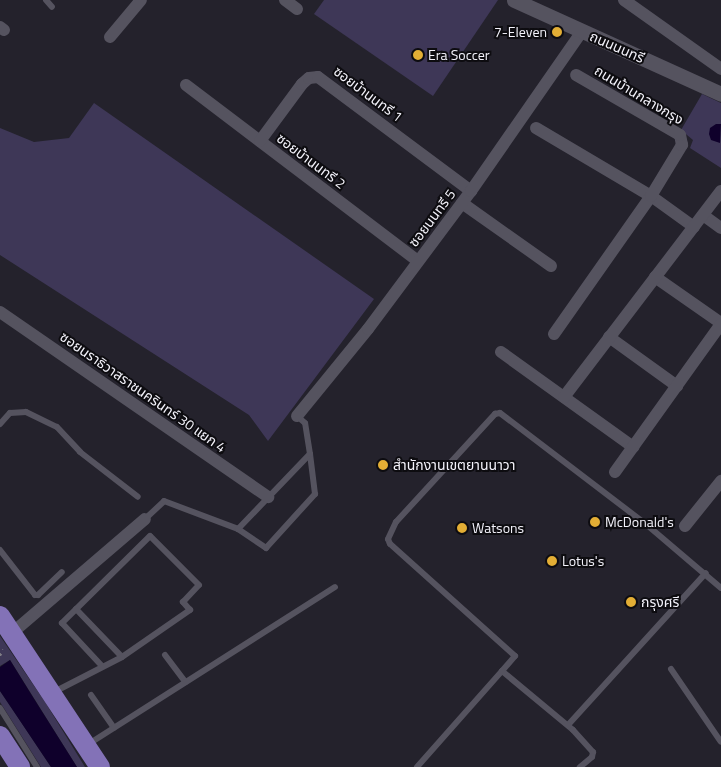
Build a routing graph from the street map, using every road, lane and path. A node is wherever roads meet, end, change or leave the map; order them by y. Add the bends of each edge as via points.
1 (46, 0) edge
2 (142, 0) edge
3 (285, 0) edge
4 (514, 0) edge
5 (624, 0) edge
6 (532, 4) edge
7 (52, 7) dead end
8 (297, 9) dead end
9 (582, 31) junction
10 (110, 37) dead end
11 (721, 69) edge
12 (576, 75) dead end
13 (186, 85) dead end
14 (720, 91) edge
15 (536, 128) dead end
16 (260, 141) junction
17 (472, 191) junction
18 (721, 191) edge
19 (652, 196) junction
20 (462, 203) junction
21 (702, 215) junction
22 (694, 227) junction
23 (721, 228) edge
24 (418, 261) junction
25 (551, 266) dead end
26 (656, 277) junction
27 (0, 312) edge
28 (721, 324) edge
29 (554, 334) dead end
30 (610, 338) junction
31 (501, 352) dead end
32 (677, 386) junction
33 (564, 397) junction
34 (297, 416) joint
35 (0, 424) edge
36 (633, 447) junction
37 (310, 454) junction
38 (615, 472) dead end
39 (721, 481) edge
40 (138, 497) dead end
41 (268, 497) junction
42 (145, 519) joint
43 (686, 526) dead end
44 (238, 529) junction
45 (0, 550) edge
46 (62, 572) dead end
47 (706, 573) junction
48 (335, 587) dead end
49 (721, 588) edge
50 (76, 609) junction
51 (0, 616) edge
52 (6, 640) edge
53 (2, 652) dead end
54 (165, 655) dead end
55 (122, 657) junction
56 (102, 666) junction
57 (671, 669) dead end
58 (502, 671) junction
59 (185, 682) junction
60 (53, 692) junction
61 (91, 695) dead end
62 (0, 708) edge
63 (568, 725) junction
64 (114, 728) junction
65 (0, 736) edge
66 (721, 742) edge
67 (87, 745) junction
68 (20, 767) edge
69 (37, 767) edge
70 (90, 767) edge
71 (100, 767) edge
72 (417, 767) edge
73 (580, 767) edge

1 - 7 lane
2 - 10 street
3 - 8 street
4 - 6 street, ถนนนนทรี
5 - 11 street
6 - 9 street, ถนนนนทรี
9 - 14 street, ถนนนนทรี
9 - 17 street, ซอยนนทรี 5
12 - 19 street, ถนนบ้านกลางกรุง via 680,135 682,144 679,152
13 - 16 street, ซอยบ้านนทรี 2
15 - 19 street
16 - 17 street, ซอยบ้านนทรี 1 via 302,84 309,78 318,77
16 - 24 street, ซอยบ้านนทรี 2
17 - 20 street, ซอยนนทรี 5
18 - 21 street
19 - 22 street
19 - 29 street, ถนนบ้านกลางกรุง
20 - 24 street, ซอยนนทรี 5
20 - 25 street
21 - 22 street
21 - 23 street
22 - 26 street
24 - 34 street, ซอยนนทรี 5
26 - 28 street
26 - 30 street
27 - 41 street, ซอยนราธิวาสราชนครินทร์ 30 แยก 4
28 - 32 street
30 - 32 street
30 - 33 street
31 - 33 street
32 - 36 street
33 - 36 street
34 - 37 lane via 305,423
35 - 40 lane via 10,413 26,412 57,427 80,452
36 - 38 street
37 - 41 lane
37 - 44 lane via 316,494 266,548
39 - 43 street
41 - 44 lane
42 - 44 lane via 164,501
42 - 52 street
45 - 46 lane via 35,595
47 - 49 lane
47 - 58 lane via 500,413 492,415 396,522 388,539 515,656
47 - 63 lane
48 - 59 lane
50 - 55 lane
50 - 55 lane via 150,536 199,585 183,602 190,610
50 - 56 lane via 62,623
51 - 52 main road
52 - 53 path
52 - 60 main road
52 - 70 lane
54 - 59 lane
55 - 56 lane
56 - 60 lane
57 - 66 lane
58 - 63 lane
58 - 72 lane
59 - 64 lane
60 - 67 main road
61 - 64 lane
62 - 69 lane
63 - 73 lane via 593,752
64 - 67 lane
65 - 68 main road
67 - 71 main road

